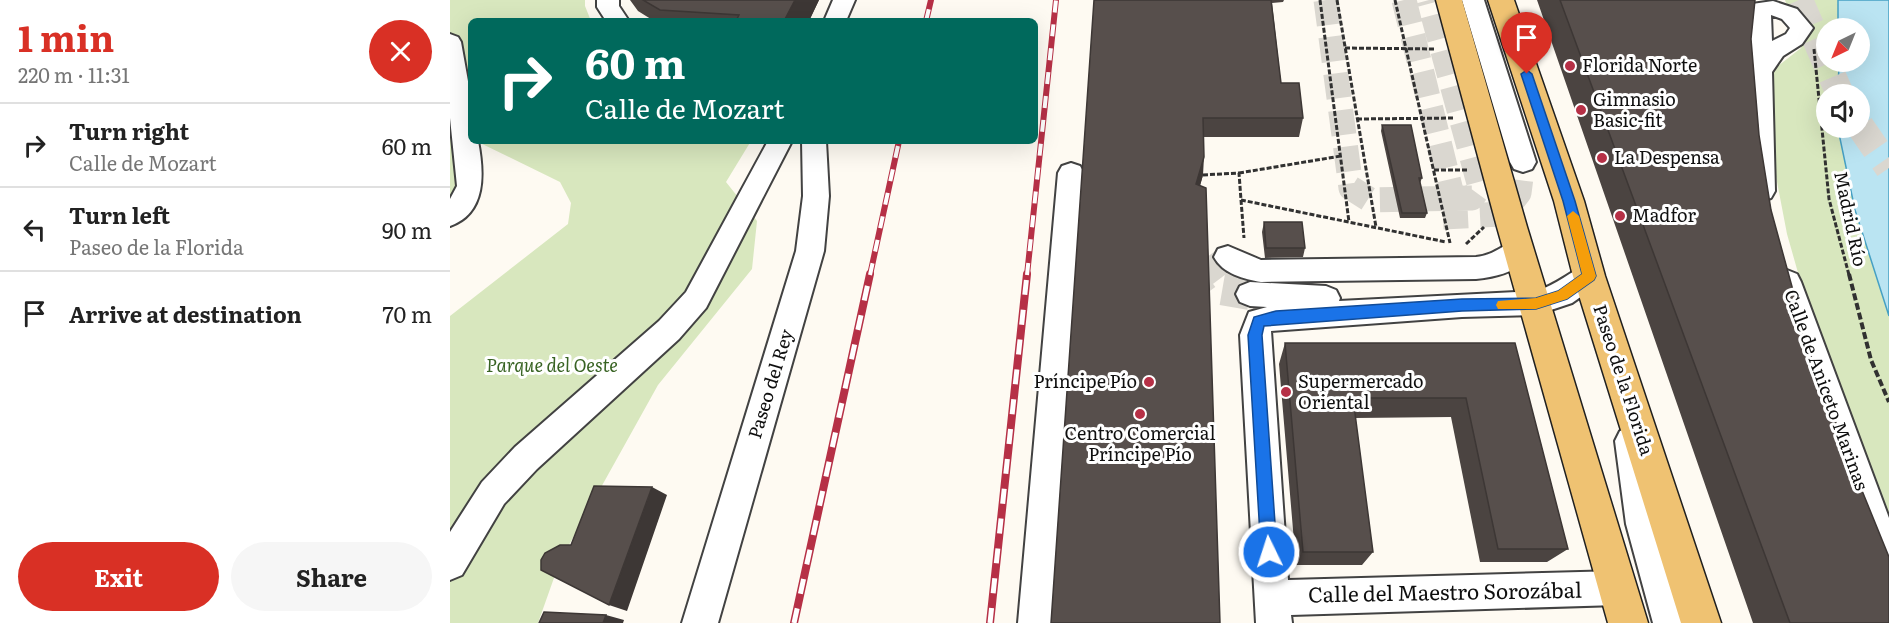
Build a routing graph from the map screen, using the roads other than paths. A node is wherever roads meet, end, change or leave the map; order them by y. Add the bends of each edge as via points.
1 (608, 0) edge
2 (844, 0) edge
3 (1449, 0) edge
4 (1473, 0) edge
5 (1501, 0) edge
6 (1750, 5) edge
7 (616, 18) edge
8 (836, 18) edge
9 (450, 42) edge
10 (1760, 72) junction
11 (778, 144) edge
12 (814, 144) edge
13 (1523, 162) tunnel mouth
14 (1071, 172) dead end
15 (1768, 214) edge
16 (450, 215) edge
17 (1520, 250) junction
18 (1228, 258) dead end
19 (1781, 260) edge
20 (1589, 276) junction
21 (1250, 294) tunnel mouth
22 (1536, 303) junction
23 (1462, 305) junction
24 (1623, 381) junction
25 (450, 563) edge
26 (1889, 563) edge
27 (1618, 588) junction
28 (1273, 610) edge
29 (700, 623) edge
30 (1036, 623) edge
31 (1628, 623) edge
32 (1671, 623) edge
33 (1701, 623) edge

1 - 7 street
2 - 8 street
3 - 17 main road
4 - 13 street
5 - 20 main road, Paseo de la Florida via 1569,201
6 - 10 street
6 - 10 street via 1780,9 1795,16 1802,28 1794,39 1775,50
9 - 16 street via 470,186 463,203
10 - 15 street via 1762,191
11 - 25 street via 696,300 669,330 526,458 494,493
12 - 29 street, Paseo del Rey via 816,196 810,251
14 - 30 street
17 - 18 street via 1496,266 1476,268 1261,271
17 - 22 main road
19 - 26 street, Calle de Aniceto Marinas
20 - 22 street via 1562,295
20 - 24 main road, Paseo de la Florida
21 - 23 street
22 - 23 street
22 - 27 main road
23 - 28 street via 1259,321 1255,335
24 - 32 street via 1642,524
24 - 33 main road, Paseo de la Florida
27 - 28 street, Calle del Maestro Sorozábal
27 - 31 main road

